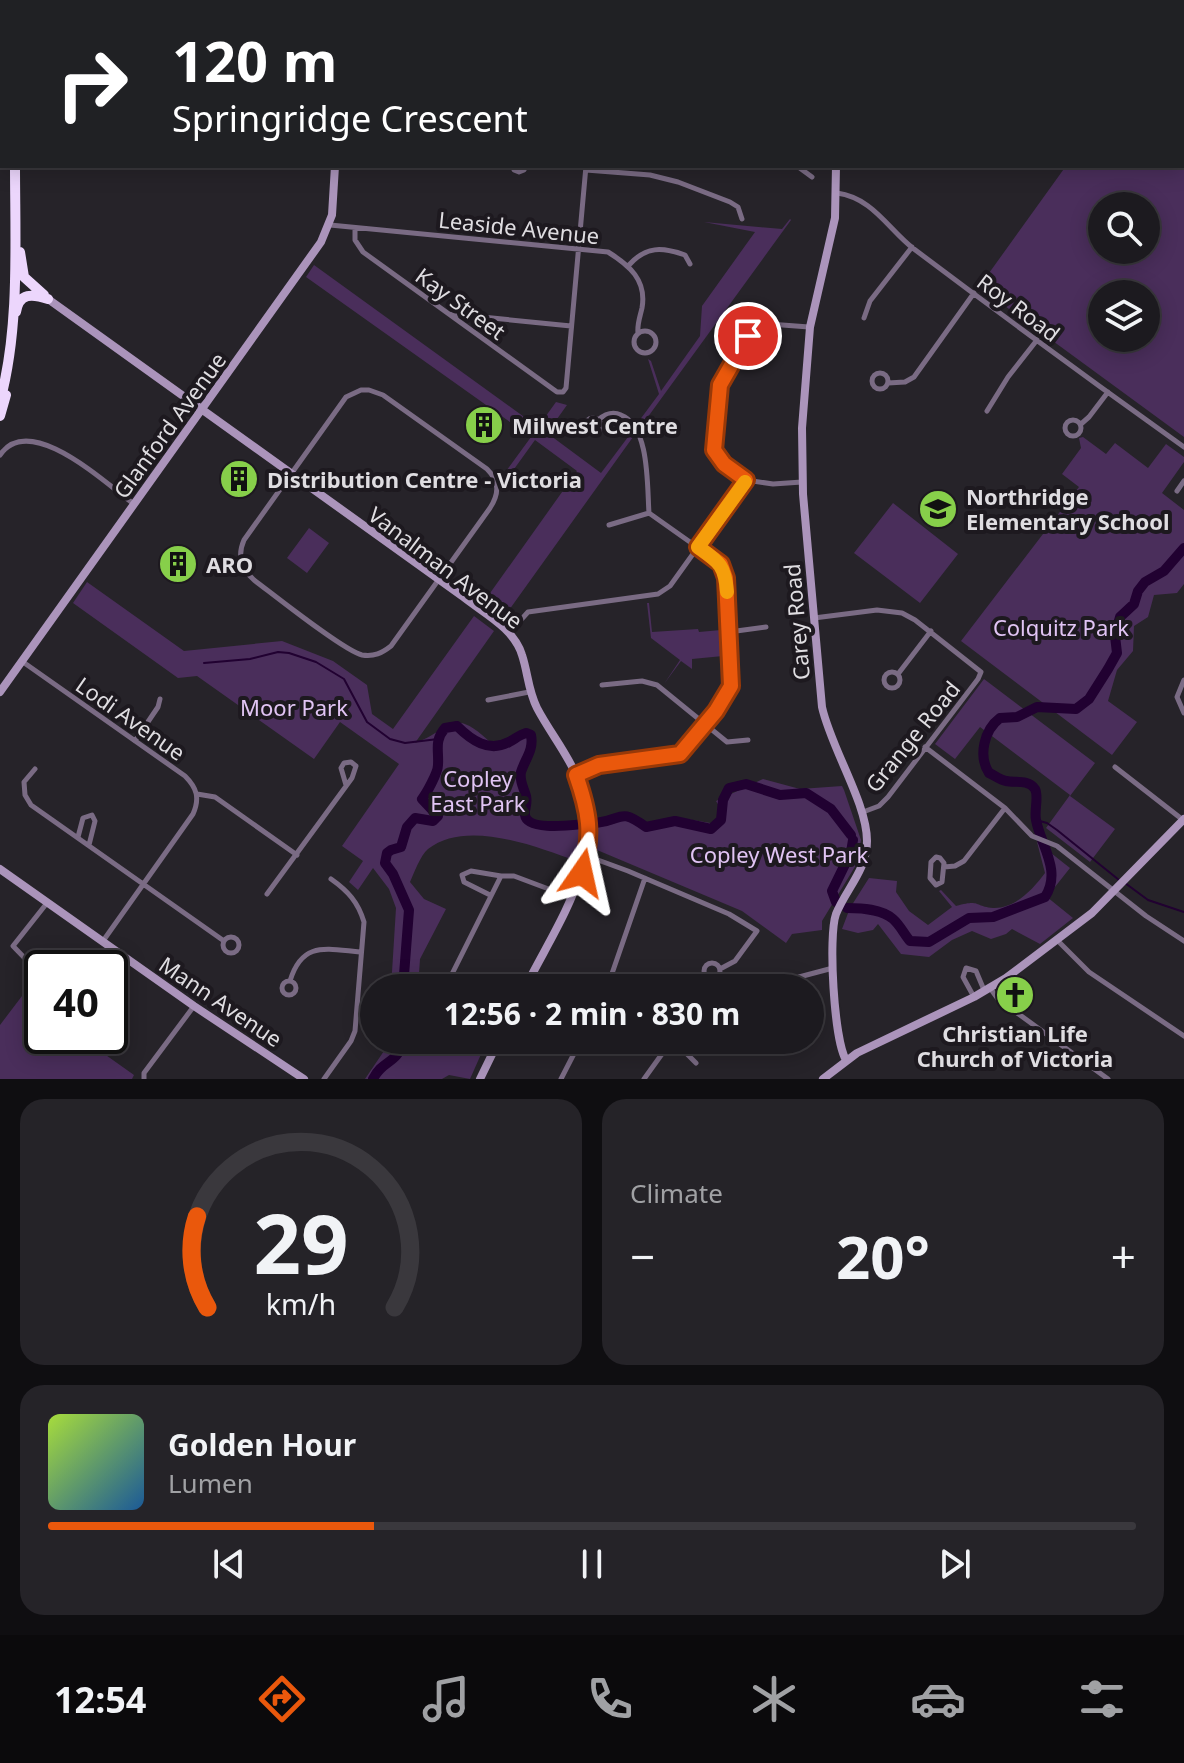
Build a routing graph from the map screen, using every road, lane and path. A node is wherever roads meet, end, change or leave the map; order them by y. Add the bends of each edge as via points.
1 (17, 168) edge
2 (17, 168) edge
3 (335, 168) edge
4 (586, 168) edge
5 (800, 168) edge
6 (836, 168) edge
7 (812, 177) dead end
8 (837, 193) junction
9 (742, 219) dead end
10 (330, 225) junction
11 (355, 228) junction
12 (912, 247) junction
13 (579, 248) junction
14 (690, 264) dead end
15 (629, 265) junction
16 (974, 293) junction
17 (48, 299) junction
18 (450, 314) junction
19 (864, 318) dead end
20 (571, 326) junction
21 (810, 327) junction
22 (638, 333) junction
23 (1037, 340) junction
24 (888, 383) dead end
25 (1108, 392) junction
26 (0, 401) edge
27 (203, 411) junction
28 (987, 411) dead end
29 (0, 416) edge
30 (598, 420) dead end
31 (1081, 424) dead end
32 (1184, 447) edge
33 (0, 455) edge
34 (291, 474) junction
35 (746, 480) junction
36 (1184, 481) edge
37 (802, 482) junction
38 (1177, 491) dead end
39 (134, 504) junction
40 (649, 513) junction
41 (609, 525) dead end
42 (698, 547) junction
43 (438, 580) junction
44 (813, 618) junction
45 (766, 627) dead end
46 (931, 631) junction
47 (729, 632) junction
48 (509, 633) junction
49 (22, 661) junction
50 (898, 674) dead end
51 (1184, 680) edge
52 (602, 685) dead end
53 (0, 692) edge
54 (529, 692) junction
55 (160, 699) dead end
56 (488, 700) dead end
57 (1184, 713) edge
58 (705, 724) junction
59 (748, 740) dead end
60 (135, 741) junction
61 (925, 747) junction
62 (1115, 767) dead end
63 (35, 769) dead end
64 (576, 775) junction
65 (346, 785) dead end
66 (197, 794) junction
67 (1005, 808) junction
68 (862, 812) junction
69 (1184, 819) edge
70 (78, 837) junction
71 (89, 845) junction
72 (297, 855) junction
73 (587, 856) junction
74 (944, 867) junction
75 (0, 869) edge
76 (501, 876) junction
77 (645, 878) junction
78 (331, 879) dead end
79 (143, 883) junction
80 (1115, 891) junction
81 (267, 894) dead end
82 (490, 895) junction
83 (570, 897) junction
84 (47, 902) junction
85 (1057, 940) junction
86 (103, 941) junction
87 (224, 941) dead end
88 (1184, 941) edge
89 (360, 952) junction
90 (24, 957) edge
91 (834, 967) junction
92 (720, 969) dead end
93 (452, 974) edge
94 (532, 974) edge
95 (612, 974) edge
96 (810, 974) edge
97 (290, 981) dead end
98 (987, 990) junction
99 (974, 997) junction
100 (194, 1006) junction
101 (1184, 1036) edge
102 (492, 1054) edge
103 (574, 1054) edge
104 (662, 1054) edge
105 (687, 1054) edge
106 (846, 1060) junction
107 (696, 1063) dead end
108 (144, 1079) edge
109 (304, 1079) edge
110 (324, 1079) edge
111 (480, 1079) edge
112 (561, 1079) edge
113 (644, 1079) edge
114 (823, 1079) edge
115 (1108, 1079) edge

1 - 17 highway via 21,269
2 - 26 highway via 11,323
3 - 10 street, Glanford Avenue
4 - 9 street via 678,182 730,202
4 - 13 street
5 - 7 street
6 - 8 street, Carey Road
8 - 12 street, Roy Road via 871,207
8 - 21 street, Carey Road
10 - 11 street, Leaside Avenue
10 - 27 street, Glanford Avenue
11 - 13 street, Leaside Avenue
11 - 18 street, Kay Street via 363,252
12 - 16 street, Roy Road
12 - 19 street via 870,301
13 - 15 street, Leaside Avenue via 608,252
13 - 20 street
14 - 15 street via 685,255 652,249
15 - 22 street via 642,290
16 - 23 street, Roy Road
16 - 24 street via 914,377
17 - 27 street, Vanalman Avenue
17 - 29 highway via 34,294 17,306
18 - 20 street
18 - 20 street, Kay Street via 557,392 566,388
21 - 35 street via 769,324 748,336 720,385 714,450
21 - 37 street, Carey Road
22 - 22 street via 636,349 649,353 657,338
23 - 25 street, Roy Road
23 - 28 street
25 - 31 street
25 - 32 street, Roy Road
27 - 34 street, Vanalman Avenue
27 - 39 street, Glanford Avenue
30 - 40 street via 620,414 636,428 645,459
33 - 39 street via 20,440 56,448
34 - 43 street, Vanalman Avenue
34 - 43 street via 244,540 241,562 254,580 351,650 371,656 385,651
34 - 43 street via 346,397 361,390 383,395 487,469 497,498
35 - 37 street
35 - 42 street
36 - 38 street
37 - 44 street, Carey Road
39 - 49 street, Glanford Avenue
40 - 41 street
40 - 42 street
42 - 47 street via 721,564
42 - 48 street via 658,594 528,612
43 - 48 street, Vanalman Avenue
44 - 46 street via 886,610 909,616
44 - 68 street, Carey Road via 825,719
45 - 47 street
46 - 50 street
46 - 61 street, Grange Road via 981,672
47 - 58 street via 731,686
48 - 54 street, Vanalman Avenue via 523,655
49 - 53 street, Glanford Avenue
49 - 60 street, Lodi Avenue
51 - 57 street via 1177,697
52 - 58 street via 657,685
54 - 56 street
54 - 64 street, Vanalman Avenue
55 - 60 street
58 - 59 street via 727,742
58 - 64 street via 680,754 599,765
60 - 66 street, Lodi Avenue via 185,776
61 - 67 street
61 - 68 street, Grange Road via 884,802
62 - 69 street
63 - 70 street via 24,782 27,800
64 - 73 street, Vanalman Avenue via 588,810
65 - 72 street
66 - 72 street, Lodi Avenue via 215,797
66 - 79 street via 193,814
67 - 74 street via 964,861
67 - 80 street via 1027,831
68 - 91 street, Carey Road via 865,853 833,924
69 - 80 street
70 - 71 street
70 - 71 street via 83,818 92,815
71 - 79 street
72 - 81 street
73 - 77 street
73 - 83 street, Vanalman Avenue
74 - 74 street via 940,858 932,860 933,884 942,882
75 - 84 street, Mann Avenue
76 - 82 street
76 - 82 street via 471,871 462,875 468,885
76 - 83 street
77 - 92 street via 757,931 735,961
77 - 95 street
78 - 89 street via 360,908
79 - 86 street
79 - 87 street
80 - 85 street
80 - 88 street
82 - 93 street
83 - 94 street, Vanalman Avenue
84 - 86 street, Mann Avenue
84 - 90 street via 13,946
85 - 98 street
85 - 101 street via 1102,982
86 - 100 street, Mann Avenue
89 - 97 street via 316,949 300,961
89 - 110 street via 355,1031
91 - 96 street
91 - 106 street, Carey Road
98 - 99 street
98 - 99 street via 976,971 966,968 963,977
98 - 115 street
99 - 106 street
100 - 108 street
100 - 109 street, Mann Avenue
102 - 111 street
103 - 112 street
104 - 113 street
105 - 107 street
106 - 114 street

